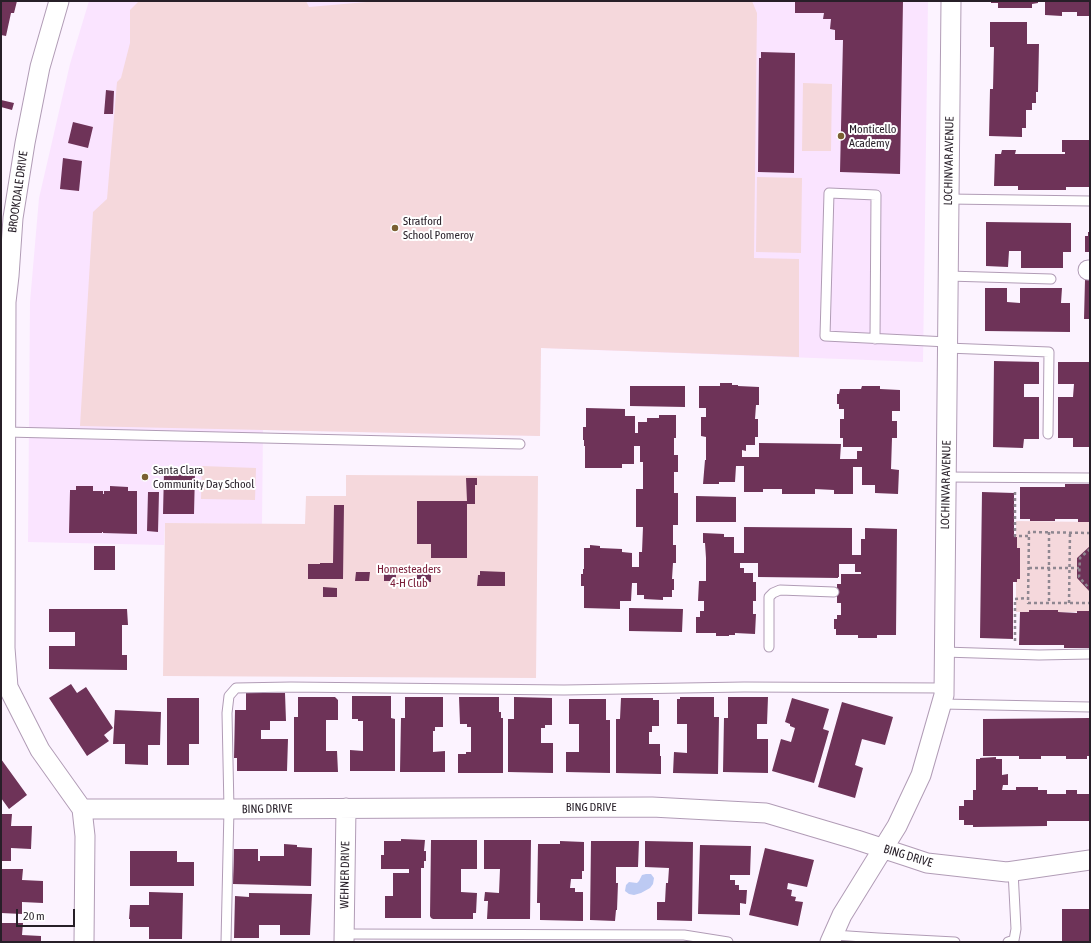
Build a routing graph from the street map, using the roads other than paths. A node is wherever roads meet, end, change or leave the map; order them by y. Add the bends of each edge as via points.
1 (59, 1) edge
2 (951, 1) edge
3 (949, 200) junction
4 (1090, 201) edge
5 (948, 276) junction
6 (1050, 279) dead end
7 (4, 302) edge
8 (875, 339) junction
9 (947, 345) junction
10 (6, 432) junction
11 (1048, 434) dead end
12 (520, 444) dead end
13 (946, 478) junction
14 (1090, 478) edge
15 (834, 592) dead end
16 (769, 647) dead end
17 (944, 652) junction
18 (1090, 654) edge
19 (943, 696) junction
20 (1090, 707) edge
21 (82, 808) junction
22 (346, 808) junction
23 (228, 809) junction
24 (883, 848) junction
25 (1090, 860) edge
26 (1013, 871) junction
27 (344, 938) edge
28 (832, 938) edge
29 (84, 942) edge
30 (226, 942) edge
31 (728, 942) edge
32 (955, 942) edge
33 (1008, 942) edge

1 - 7 street, BROOKDALE DRIVE via 40,67 25,143
2 - 3 street, LOCHINVAR AVENUE
3 - 4 lane
3 - 5 street, LOCHINVAR AVENUE
5 - 6 lane
5 - 9 street, LOCHINVAR AVENUE
7 - 10 street, BROOKDALE DRIVE
8 - 8 lane via 876,195 829,193 826,336
8 - 9 lane
9 - 11 lane via 1049,352
9 - 13 street, LOCHINVAR AVENUE
10 - 12 lane
10 - 21 street, BROOKDALE DRIVE via 5,648 8,687 40,750
13 - 14 lane
13 - 17 street, LOCHINVAR AVENUE
15 - 16 lane via 780,590 773,593 769,597
17 - 18 lane
17 - 19 street, LOCHINVAR AVENUE
19 - 20 lane
19 - 23 lane via 744,687 564,690 236,688 229,696 227,713
19 - 24 street, LOCHINVAR AVENUE via 921,775 898,824
21 - 23 street, BING DRIVE
21 - 29 street, BROOKDALE DRIVE via 85,836
22 - 23 street, BING DRIVE
22 - 24 street, BING DRIVE via 652,807 766,813
22 - 27 street, WEHNER DRIVE
23 - 30 lane
24 - 26 street, BING DRIVE via 927,863
24 - 28 street, LOCHINVAR AVENUE via 842,915
25 - 26 street, BING DRIVE
26 - 33 lane via 1016,929 1014,940
27 - 31 lane via 684,935
28 - 32 lane

